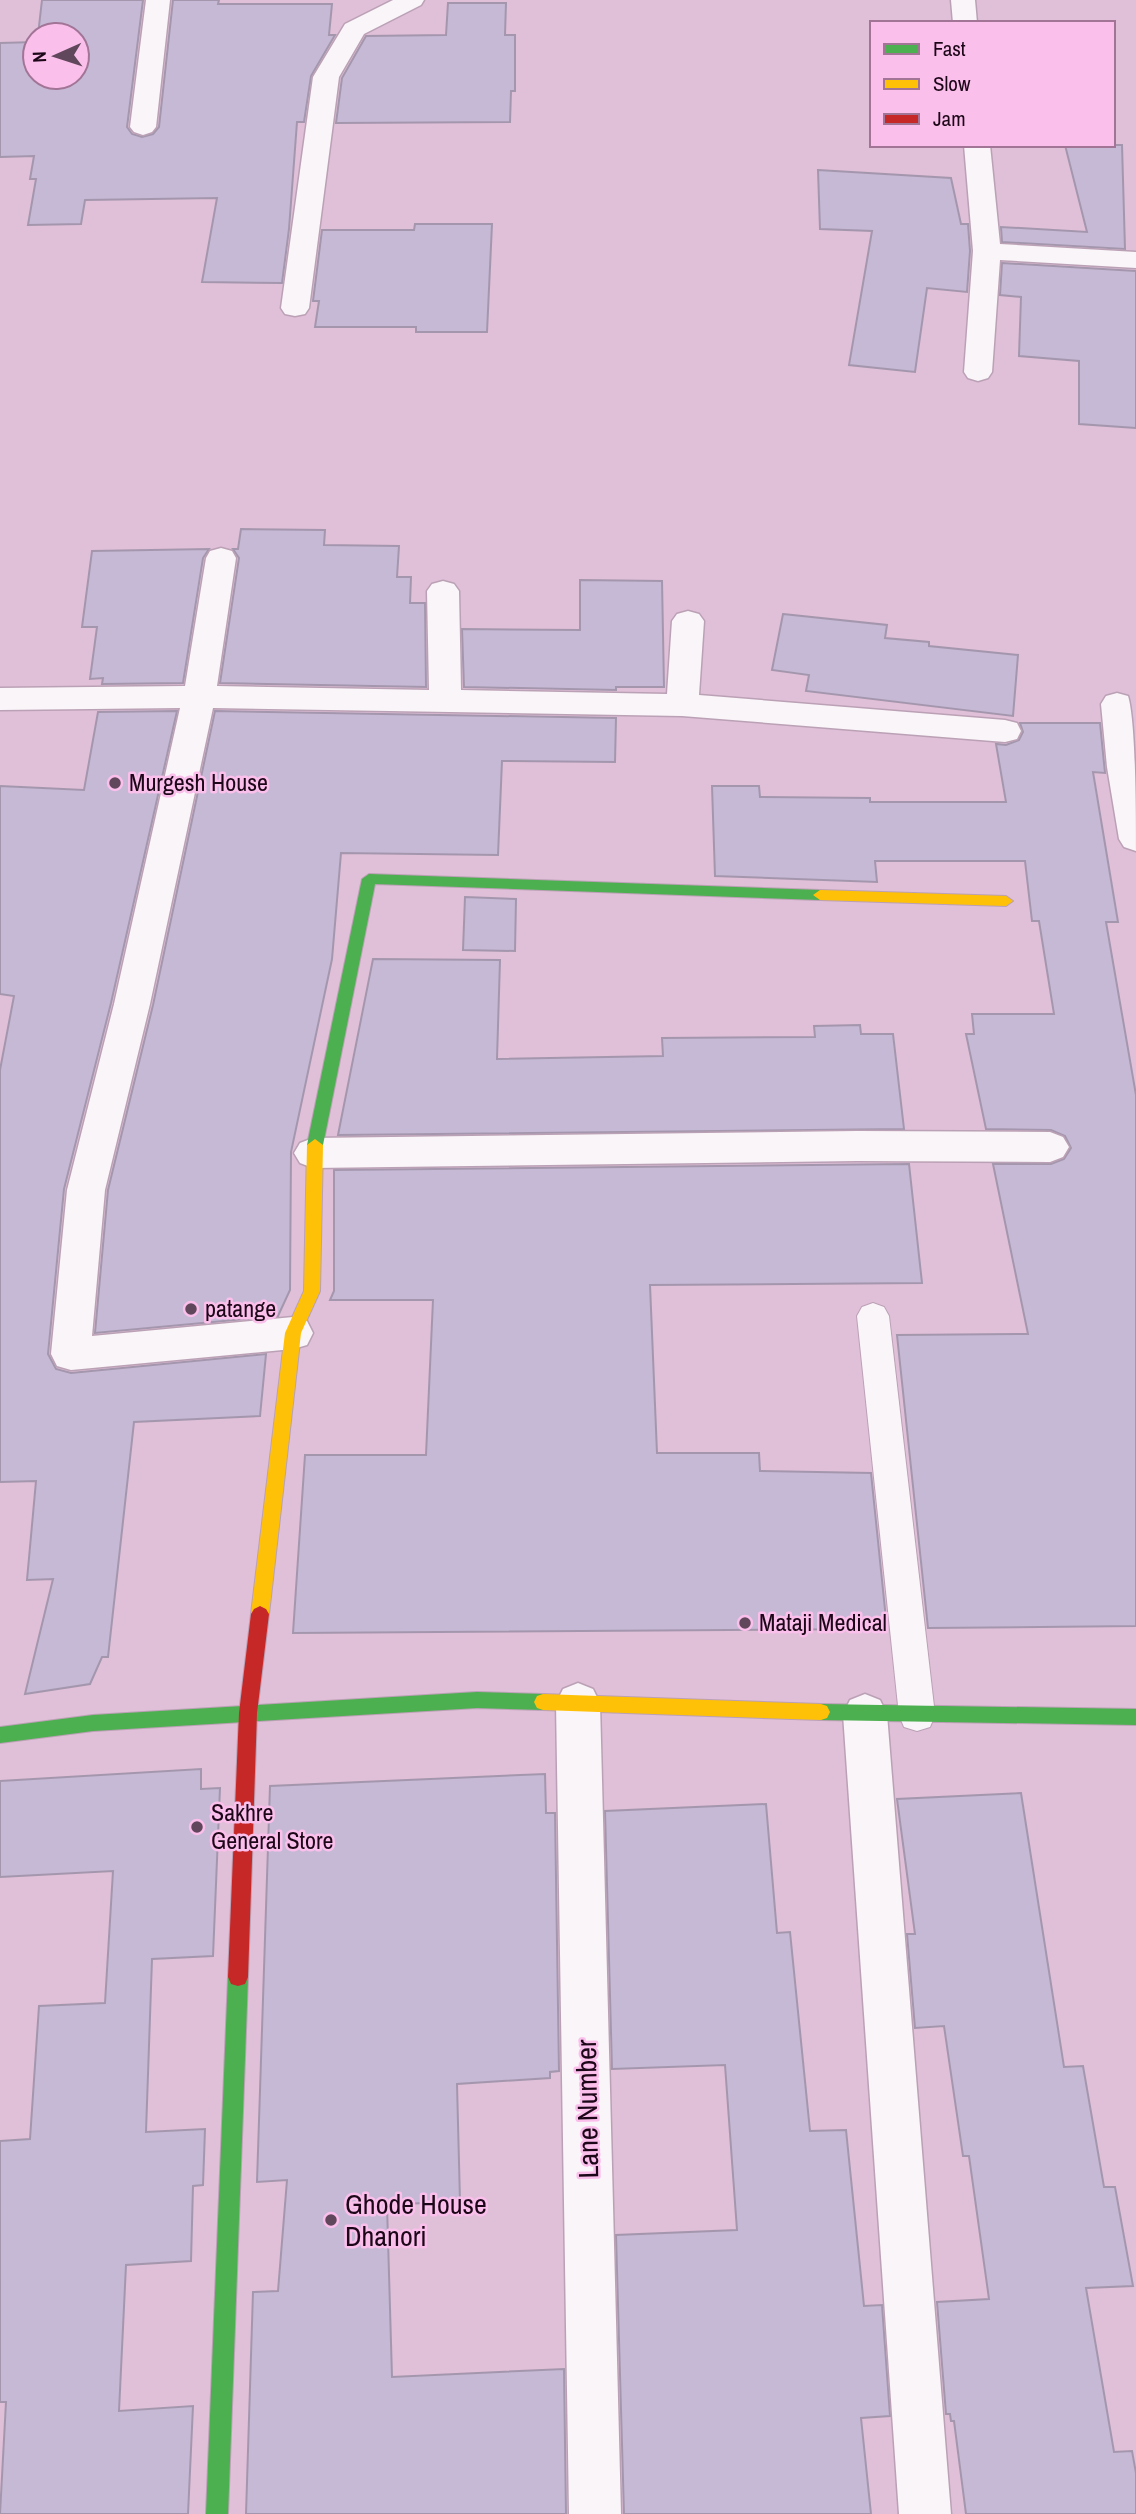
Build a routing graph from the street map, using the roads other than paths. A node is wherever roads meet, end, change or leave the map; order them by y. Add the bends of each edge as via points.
1 (158, 0) edge
2 (412, 0) edge
3 (963, 0) edge
4 (965, 21) edge
5 (143, 127) dead end
6 (977, 147) edge
7 (987, 251) junction
8 (1136, 260) edge
9 (295, 308) dead end
10 (978, 372) dead end
11 (221, 558) dead end
12 (443, 591) dead end
13 (688, 621) dead end
14 (199, 697) junction
15 (0, 699) edge
16 (445, 701) junction
17 (1117, 704) dead end
18 (682, 705) junction
19 (1005, 731) dead end
20 (1136, 839) edge
21 (1006, 901) dead end
22 (1050, 1147) dead end
23 (313, 1153) junction
24 (873, 1316) dead end
25 (293, 1333) junction
26 (578, 1703) junction
27 (248, 1713) junction
28 (864, 1714) junction
29 (916, 1715) junction
30 (1136, 1717) edge
31 (0, 1735) edge
32 (217, 2514) edge
33 (595, 2514) edge
34 (925, 2514) edge

1 - 5 street
2 - 9 street via 354,29 326,77
3 - 4 street
6 - 7 street
7 - 8 street
7 - 10 street
11 - 14 street
12 - 16 street
13 - 18 street
14 - 15 street
14 - 16 street
14 - 25 street via 86,1190 71,1354
16 - 18 street
17 - 20 street
18 - 19 street
21 - 23 street via 369,879
22 - 23 street
23 - 25 street via 312,1291
24 - 29 lane
25 - 27 street
26 - 27 street via 477,1700
26 - 28 street
26 - 33 street, Lane Number
27 - 31 street via 93,1723
27 - 32 street
28 - 29 street
28 - 34 street
29 - 30 street

